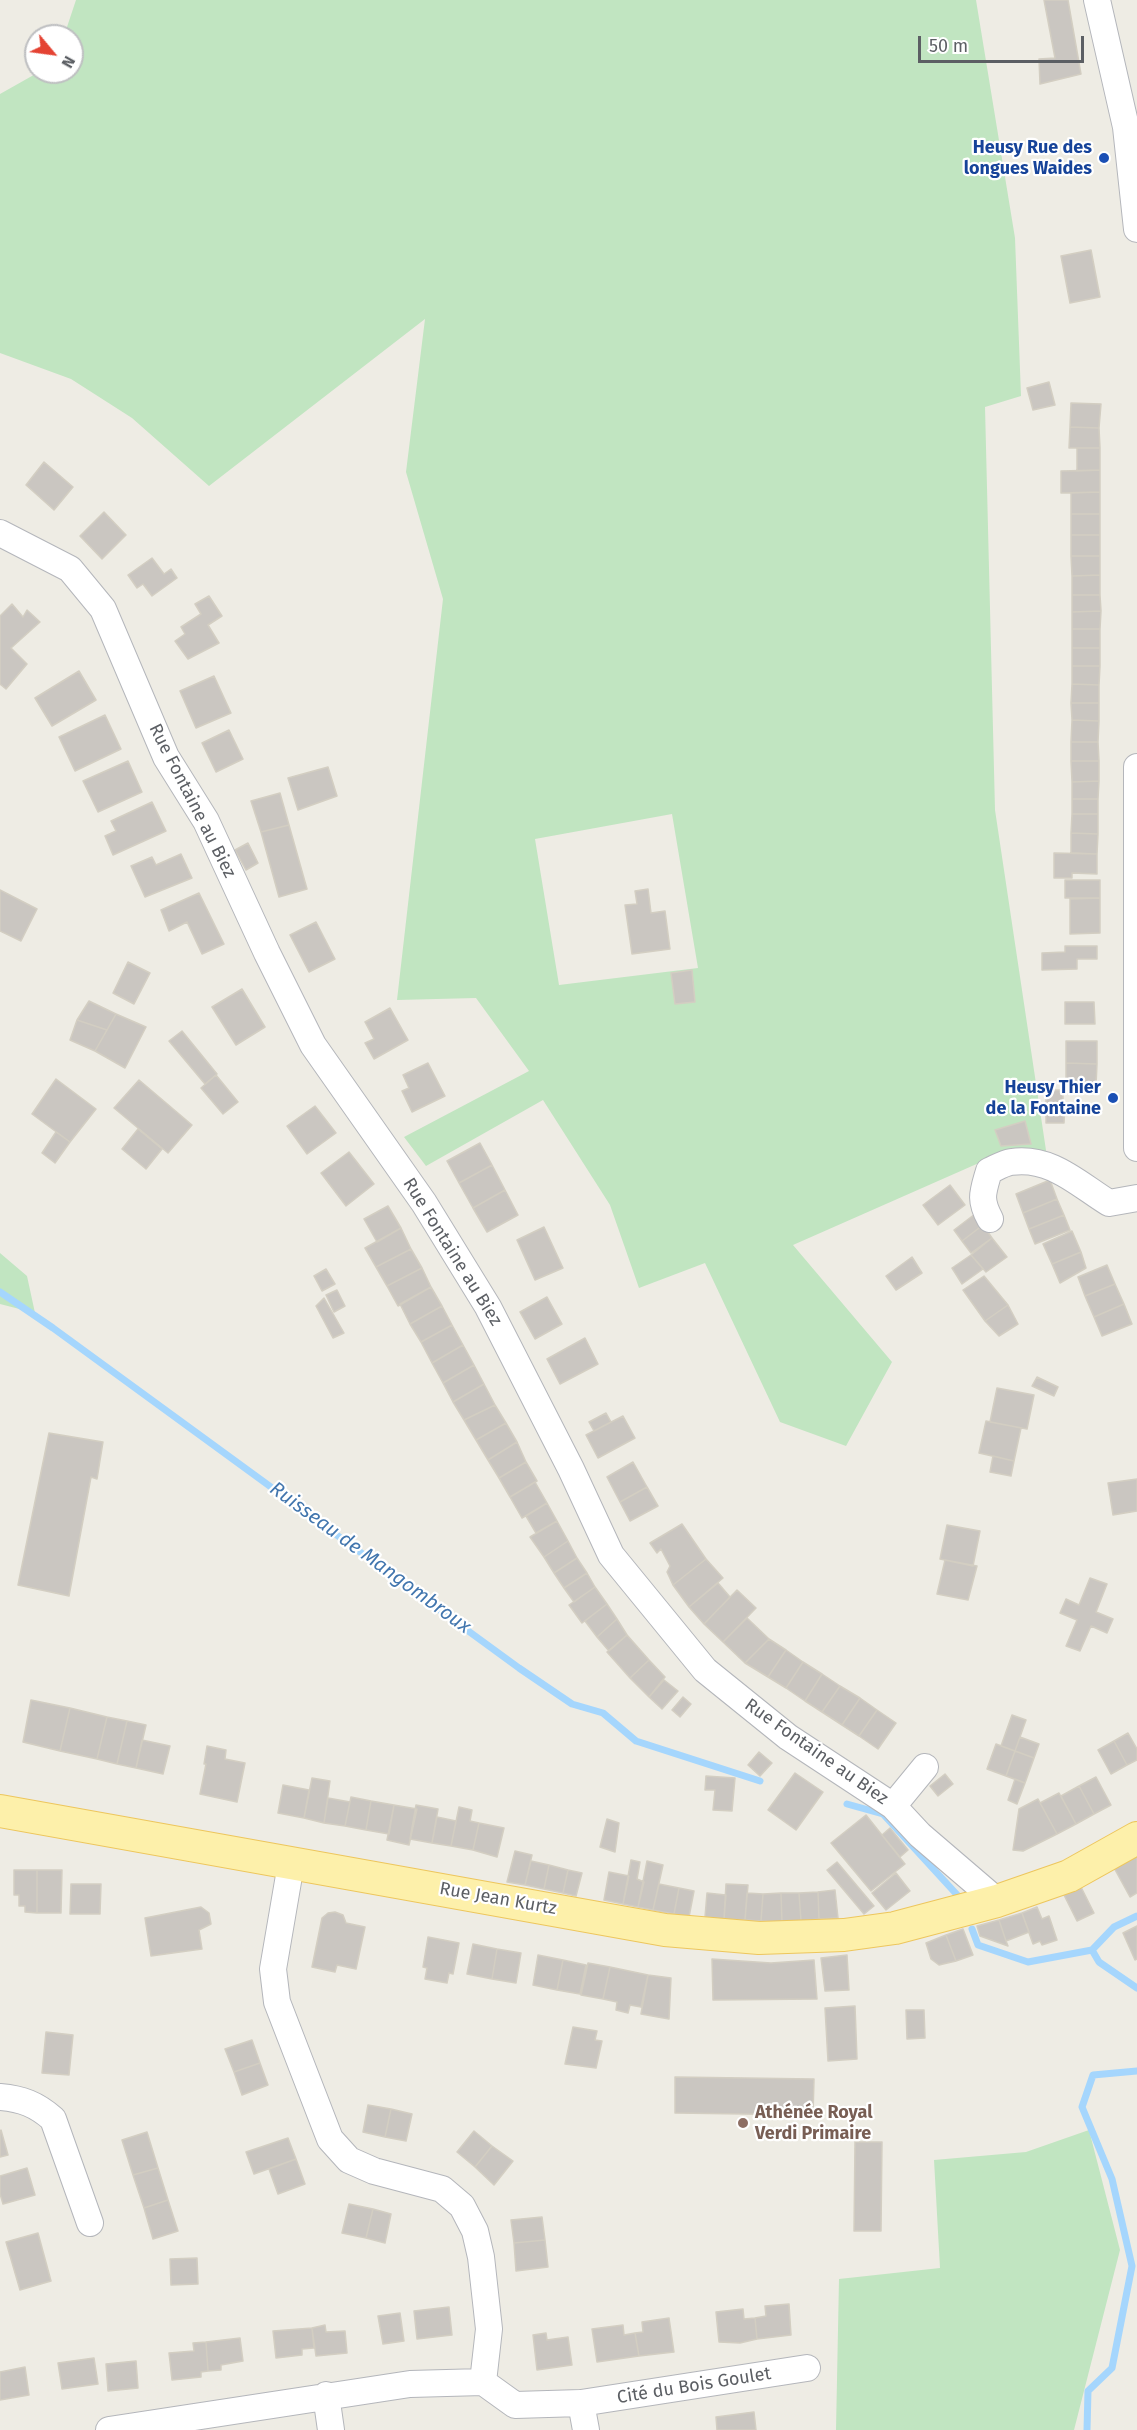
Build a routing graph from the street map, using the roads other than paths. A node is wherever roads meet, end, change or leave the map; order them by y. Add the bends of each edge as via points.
1 (1097, 0) edge
2 (1137, 229) edge
3 (0, 533) edge
4 (1137, 767) edge
5 (1137, 1148) edge
6 (1137, 1198) edge
7 (990, 1219) dead end
8 (926, 1767) dead end
9 (893, 1806) junction
10 (0, 1811) edge
11 (1137, 1838) edge
12 (291, 1864) junction
13 (997, 1901) junction
14 (0, 2097) edge
15 (90, 2223) dead end
16 (807, 2368) dead end
17 (483, 2382) junction
18 (326, 2395) junction
19 (581, 2403) junction
20 (109, 2430) edge
21 (331, 2430) edge
22 (586, 2430) edge

1 - 2 street via 1126,127
3 - 9 street, Rue Fontaine au Biez via 70,569 104,609 166,757 206,821 313,1045 424,1203 488,1306 611,1555 705,1670 788,1737
4 - 5 street
6 - 7 street via 1109,1203 1059,1169 1010,1161 989,1172 982,1195
8 - 9 street
9 - 13 street, Rue Fontaine au Biez via 920,1835
10 - 12 main road, Rue Jean Kurtz
11 - 13 main road, Rue Jean Kurtz via 1069,1876
12 - 13 main road, Rue Jean Kurtz via 665,1930 759,1938 844,1935 895,1928
12 - 17 street via 273,1969 277,2002 330,2139 348,2160 442,2189 462,2206 475,2231 482,2267 489,2329
14 - 15 street via 22,2099 53,2119
16 - 19 street, Cité du Bois Goulet
17 - 18 street via 410,2384
17 - 19 street, Cité du Bois Goulet via 515,2405
18 - 20 street
18 - 21 street
19 - 22 street

